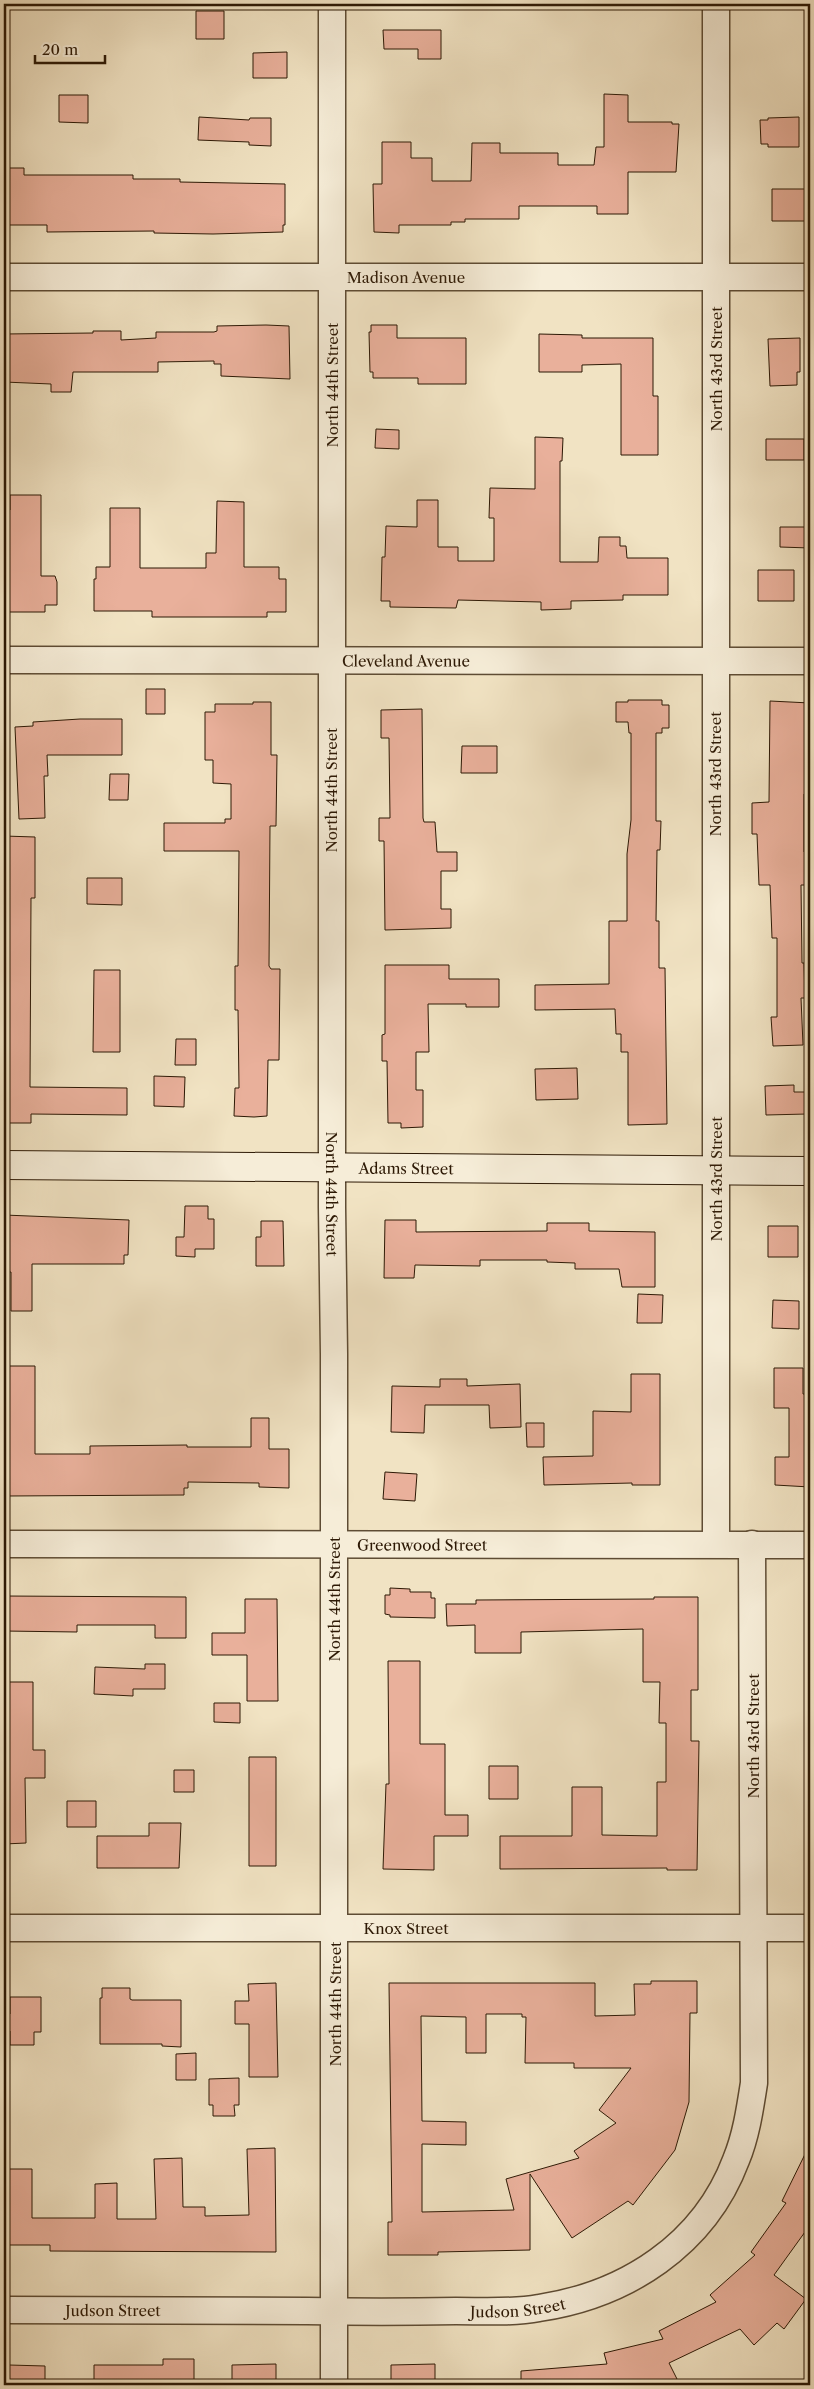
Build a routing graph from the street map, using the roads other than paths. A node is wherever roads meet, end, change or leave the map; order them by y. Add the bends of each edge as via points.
1 (332, 4) edge
2 (716, 4) edge
3 (4, 277) edge
4 (716, 277) junction
5 (810, 277) edge
6 (332, 278) junction
7 (4, 660) edge
8 (331, 660) junction
9 (715, 661) junction
10 (810, 661) edge
11 (4, 1165) edge
12 (332, 1168) junction
13 (716, 1170) junction
14 (810, 1171) edge
15 (4, 1544) edge
16 (716, 1544) junction
17 (752, 1544) junction
18 (810, 1545) edge
19 (334, 1546) junction
20 (335, 1927) junction
21 (4, 1928) edge
22 (754, 1928) junction
23 (810, 1928) edge
24 (4, 2310) edge
25 (334, 2312) junction
26 (334, 2385) edge

1 - 6 street, North 44th Street
2 - 4 street, North 43rd Street
3 - 6 street, Madison Avenue
4 - 5 street, Madison Avenue
4 - 6 street, Madison Avenue
4 - 9 street, North 43rd Street
6 - 8 street, North 44th Street
7 - 8 street, Cleveland Avenue
8 - 9 street, Cleveland Avenue
8 - 12 street, North 44th Street
9 - 10 street, Cleveland Avenue
9 - 13 street, North 43rd Street
11 - 12 main road, Adams Street
12 - 13 main road, Adams Street
12 - 19 street, North 44th Street
13 - 14 main road, Adams Street
13 - 16 street, North 43rd Street
15 - 19 street, Greenwood Street
16 - 17 street, Greenwood Street
16 - 19 street, Greenwood Street
17 - 18 street, Greenwood Street
17 - 22 street, North 43rd Street
19 - 20 street, North 44th Street
20 - 21 street, Knox Street
20 - 22 street, Knox Street
20 - 25 street, North 44th Street
22 - 23 street, Knox Street
22 - 25 street, Judson Street via 754,2083 742,2142 721,2193 669,2252 640,2274 608,2290 545,2307 505,2311
24 - 25 street, Judson Street
25 - 26 street, North 44th Street

